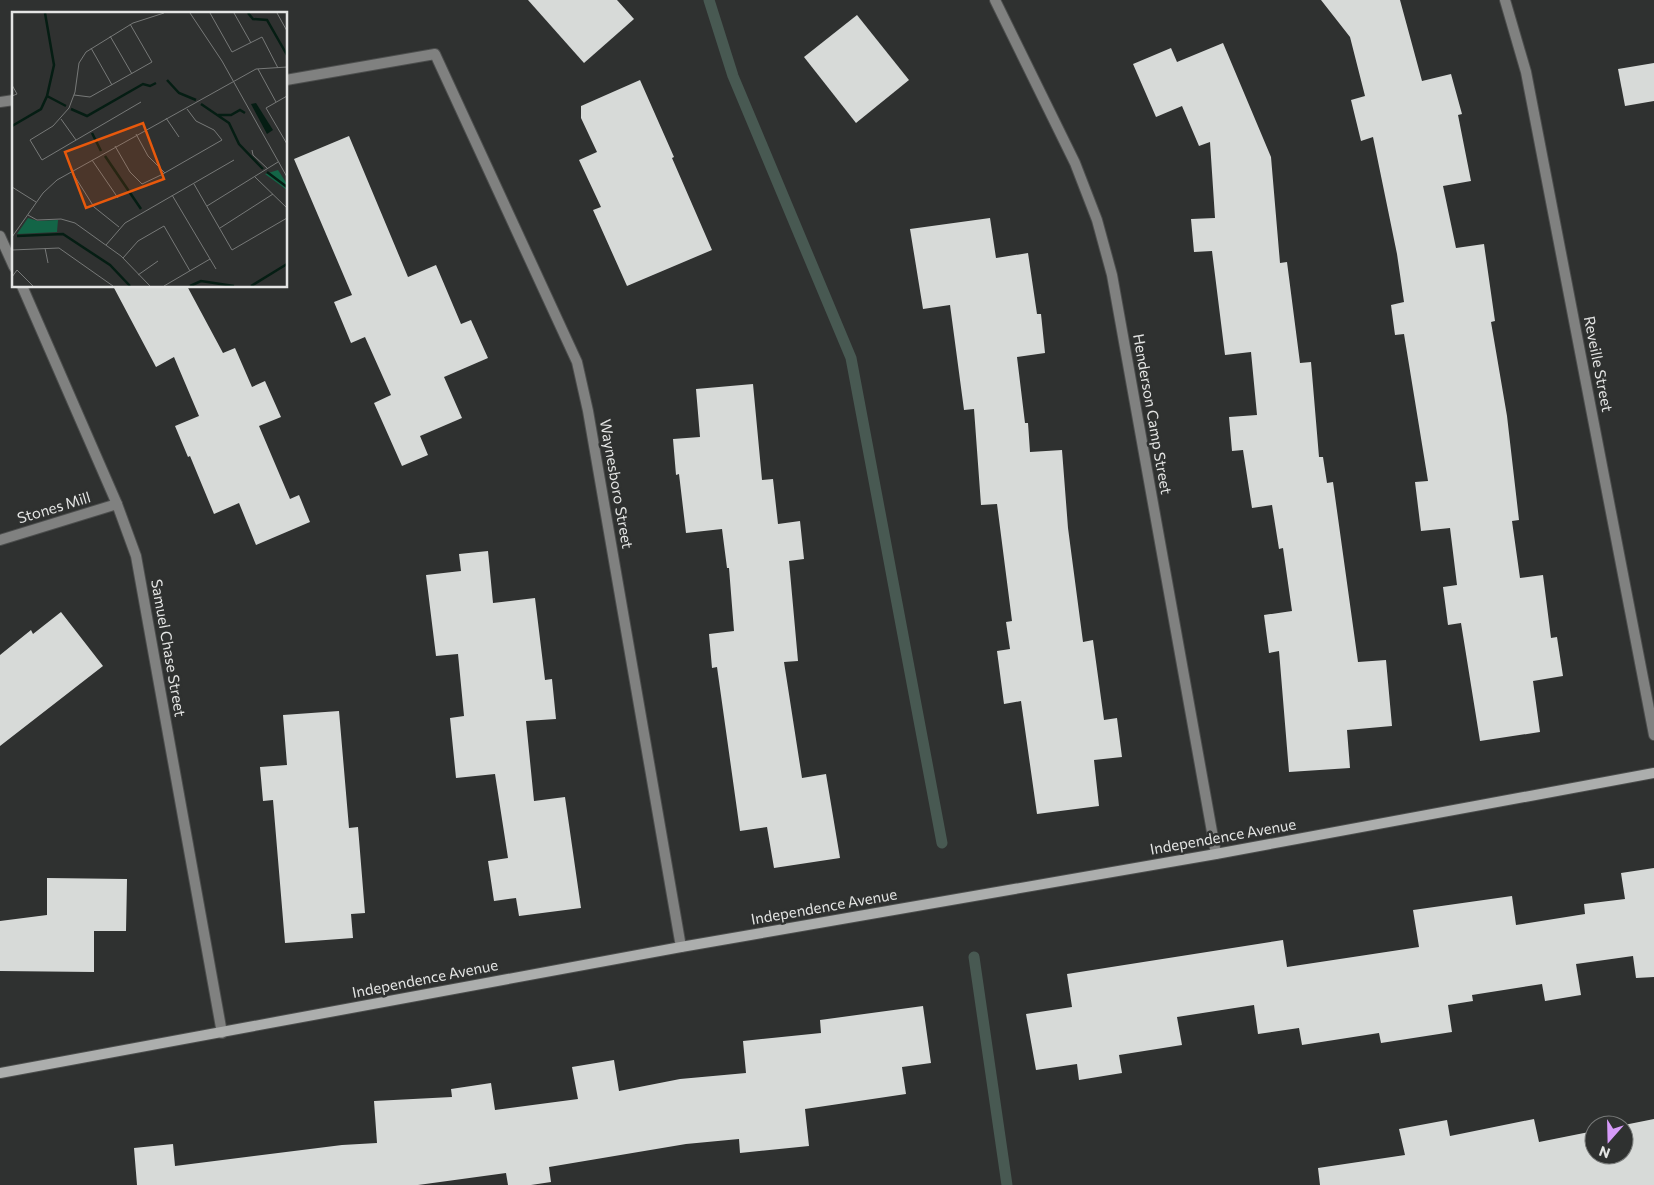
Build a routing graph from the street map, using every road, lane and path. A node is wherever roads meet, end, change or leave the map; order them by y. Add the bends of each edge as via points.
1 (995, 0) edge
2 (1505, 0) edge
3 (288, 80) edge
4 (0, 236) edge
5 (12, 263) edge
6 (23, 288) edge
7 (117, 504) junction
8 (0, 540) edge
9 (1654, 735) edge
10 (1654, 773) edge
11 (1216, 854) junction
12 (681, 947) junction
13 (222, 1033) junction
14 (0, 1073) edge

1 - 11 street, Henderson Camp Street via 1075,163 1097,220 1112,275
2 - 9 street, Reveille Street via 1526,72
3 - 12 street, Waynesboro Street via 435,54 577,362
4 - 5 street
6 - 7 street, Samuel Chase Street
7 - 8 street, Stones Mill
7 - 13 street, Samuel Chase Street via 136,556
10 - 11 street, Independence Avenue
11 - 12 street, Independence Avenue
12 - 13 street, Independence Avenue
13 - 14 street, Independence Avenue

